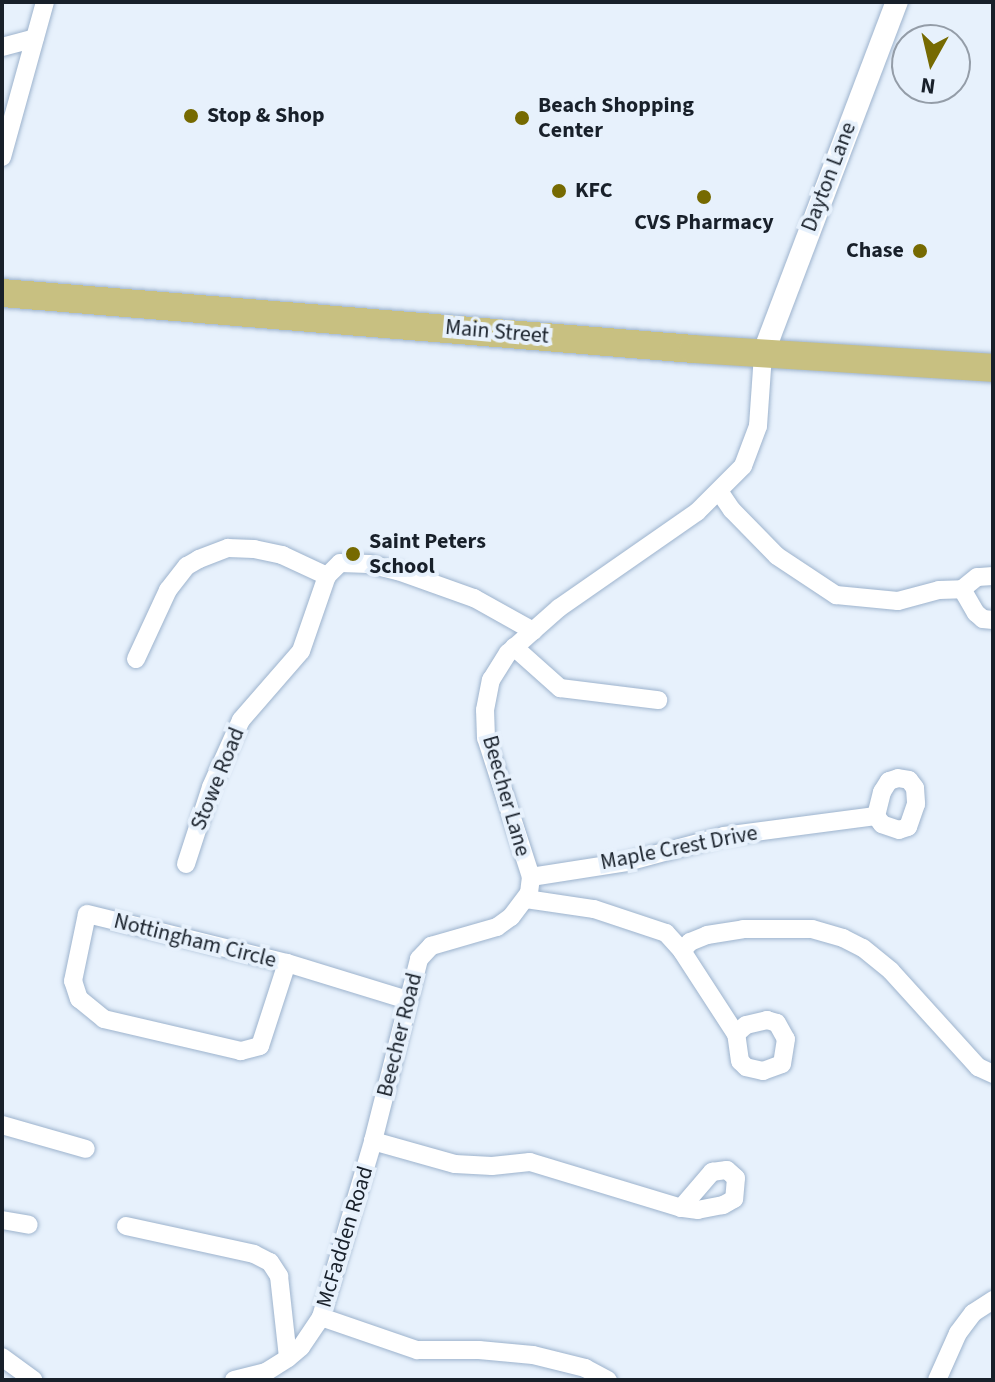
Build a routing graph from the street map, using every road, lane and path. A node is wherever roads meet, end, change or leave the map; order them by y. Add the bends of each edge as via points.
1 (45, 2) edge
2 (897, 2) edge
3 (35, 38) junction
4 (2, 47) edge
5 (2, 157) edge
6 (2, 293) edge
7 (763, 354) junction
8 (993, 368) edge
9 (719, 491) junction
10 (327, 576) junction
11 (993, 576) edge
12 (962, 589) junction
13 (993, 620) edge
14 (533, 631) junction
15 (514, 647) junction
16 (136, 659) dead end
17 (658, 700) dead end
18 (876, 816) dead end
19 (186, 864) dead end
20 (531, 877) junction
21 (526, 899) junction
22 (682, 951) junction
23 (287, 963) junction
24 (407, 1000) junction
25 (736, 1034) dead end
26 (993, 1074) edge
27 (2, 1125) edge
28 (373, 1141) junction
29 (86, 1149) dead end
30 (681, 1208) dead end
31 (2, 1220) edge
32 (29, 1225) dead end
33 (126, 1226) dead end
34 (993, 1300) edge
35 (321, 1317) junction
36 (2, 1357) edge
37 (288, 1358) junction
38 (267, 1376) edge
39 (34, 1380) edge
40 (234, 1380) edge
41 (608, 1380) edge
42 (937, 1380) edge

1 - 3 street
2 - 7 street, Dayton Lane
3 - 4 street
3 - 5 street
6 - 7 main road, Main Street
7 - 8 main road, Main Street
7 - 9 street, Beecher Lane via 751,451
9 - 12 street via 777,556 836,595 898,601
9 - 14 street, Beecher Lane
10 - 14 street via 340,563 398,571 474,598
10 - 16 street via 282,555 254,549 228,548 199,559 168,590
10 - 19 street, Stowe Road via 301,651 241,720 211,787
11 - 12 street via 977,577
12 - 13 street via 976,613
14 - 15 street, Beecher Lane
15 - 17 street via 560,688
15 - 20 street, Beecher Lane via 491,680 486,738
18 - 20 street, Maple Crest Drive via 724,836 627,862
20 - 21 street, Beecher Lane
21 - 22 street via 594,909 637,923 666,933
21 - 24 street, Beecher Road via 497,927 431,946 419,959
22 - 25 street
22 - 26 street via 707,935 743,929 812,929 843,938 891,971 978,1067
23 - 23 street, Nottingham Circle via 87,914 73,981 79,999 104,1019 241,1051 260,1046
23 - 24 street, Nottingham Circle
24 - 28 street, Beecher Road
27 - 29 street
28 - 30 street via 455,1164 530,1162
28 - 35 street, McFadden Road
31 - 32 street
33 - 37 street via 270,1262 279,1276
34 - 42 street via 973,1313 958,1333
35 - 37 street, McFadden Road
35 - 41 street via 417,1350 533,1355 585,1368
36 - 39 street
37 - 38 street, McFadden Road
38 - 40 street, McFadden Road

